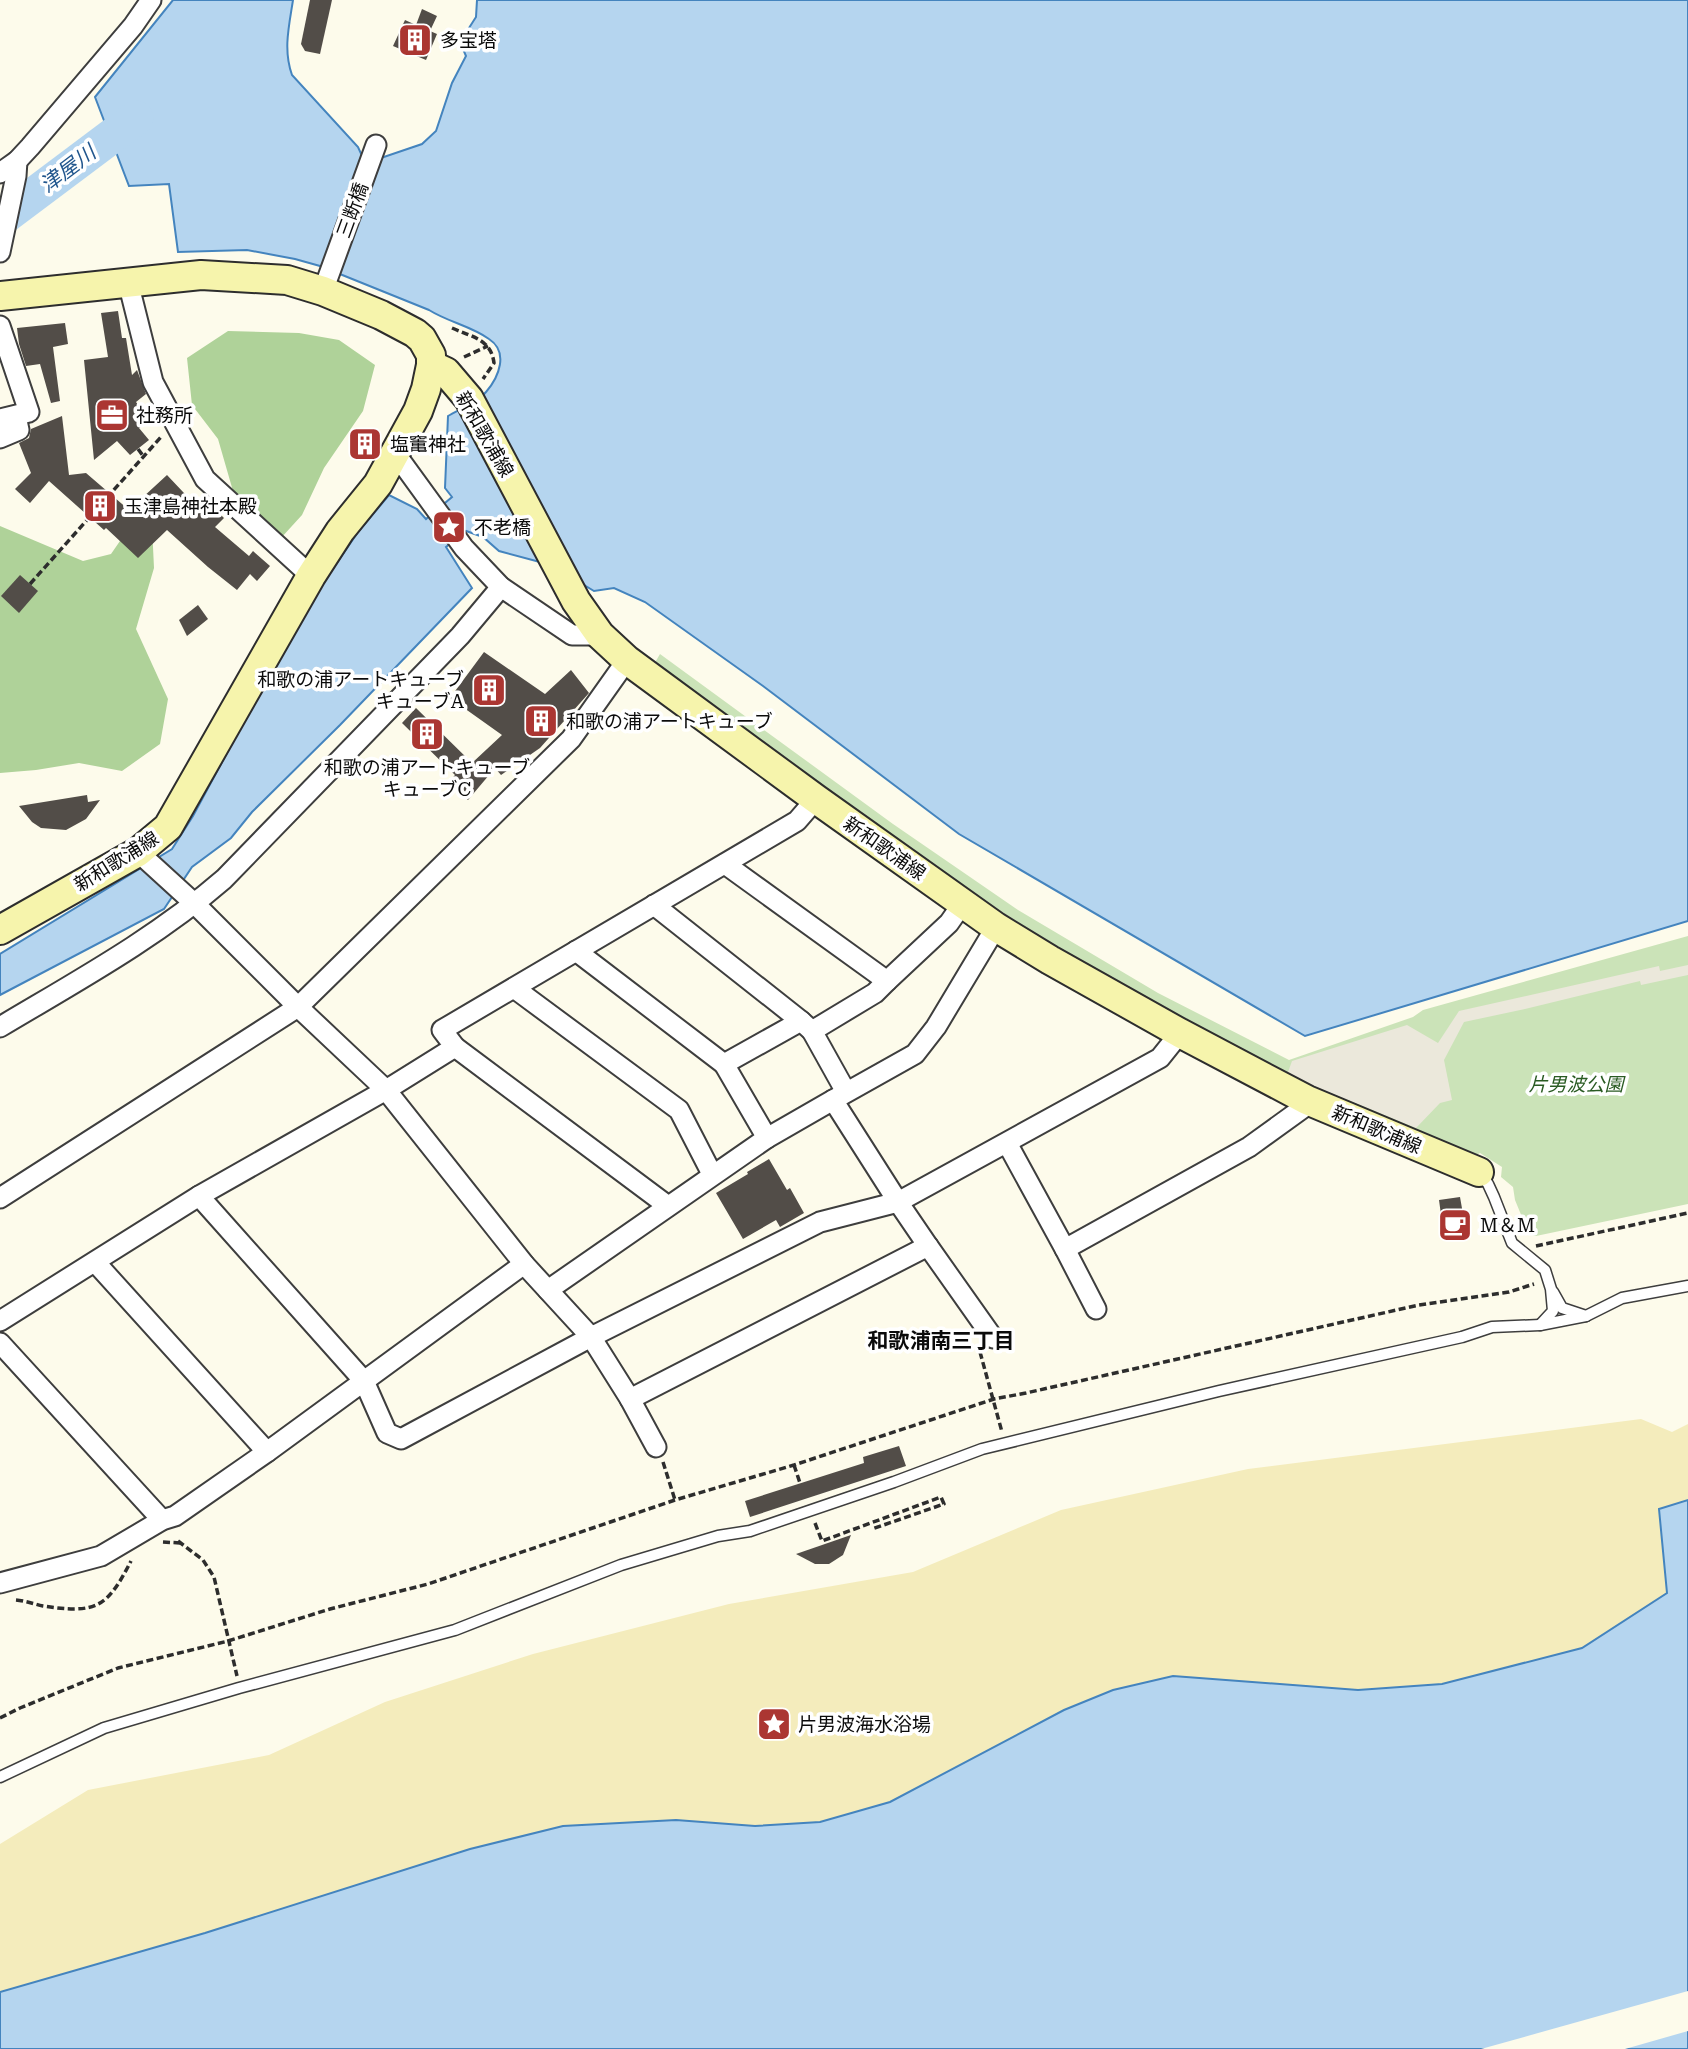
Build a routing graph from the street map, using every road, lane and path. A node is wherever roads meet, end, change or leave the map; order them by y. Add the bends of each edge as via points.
1 (151, 0) edge
2 (376, 145) dead end
3 (11, 170) edge
4 (0, 252) edge
5 (128, 282) junction
6 (326, 283) junction
7 (0, 296) edge
8 (0, 326) edge
9 (453, 328) dead end
10 (488, 346) junction
11 (464, 357) dead end
12 (431, 365) junction
13 (476, 389) junction
14 (8, 417) edge
15 (175, 424) junction
16 (0, 438) edge
17 (138, 449) dead end
18 (395, 453) junction
19 (144, 457) junction
20 (311, 576) junction
21 (30, 584) dead end
22 (501, 587) junction
23 (600, 635) junction
24 (627, 660) junction
25 (816, 800) junction
26 (143, 857) junction
27 (725, 864) junction
28 (191, 900) junction
29 (962, 903) junction
30 (654, 905) junction
31 (996, 927) junction
32 (0, 930) edge
33 (576, 951) junction
34 (887, 981) junction
35 (514, 988) junction
36 (298, 1007) junction
37 (807, 1026) junction
38 (0, 1027) edge
39 (1180, 1033) junction
40 (455, 1047) junction
41 (724, 1064) junction
42 (386, 1090) junction
43 (839, 1096) junction
44 (1307, 1100) junction
45 (767, 1138) junction
46 (1007, 1143) junction
47 (1479, 1172) joint
48 (712, 1174) junction
49 (200, 1195) junction
50 (0, 1198) edge
51 (898, 1202) junction
52 (668, 1206) junction
53 (1688, 1213) edge
54 (929, 1246) junction
55 (1065, 1249) junction
56 (1518, 1250) junction
57 (94, 1262) junction
58 (524, 1264) junction
59 (1550, 1284) junction
60 (1688, 1286) edge
61 (548, 1290) junction
62 (1096, 1309) dead end
63 (1586, 1316) junction
64 (0, 1321) edge
65 (1540, 1325) junction
66 (591, 1337) junction
67 (0, 1343) edge
68 (987, 1344) joint
69 (364, 1381) junction
70 (630, 1399) junction
71 (993, 1399) junction
72 (1000, 1426) dead end
73 (267, 1452) junction
74 (660, 1456) joint
75 (794, 1465) junction
76 (800, 1483) dead end
77 (675, 1500) junction
78 (814, 1520) dead end
79 (158, 1528) junction
80 (872, 1529) dead end
81 (180, 1543) junction
82 (137, 1554) dead end
83 (0, 1583) edge
84 (14, 1600) dead end
85 (228, 1641) junction
86 (234, 1658) dead end
87 (0, 1718) edge
88 (0, 1777) edge

1 - 3 street
2 - 6 street, 三断橋
3 - 4 street
5 - 6 main road, 新和歌浦線 via 201,275
5 - 7 main road, 新和歌浦線
5 - 15 street via 153,382
6 - 12 main road, 新和歌浦線 via 415,333 428,348
8 - 14 street via 29,412
9 - 10 path
10 - 11 path
10 - 13 path via 494,363
12 - 13 main road, 新和歌浦線
12 - 18 main road, 新和歌浦線 via 418,411
13 - 23 main road, 新和歌浦線 via 576,601
14 - 16 street via 19,430
15 - 19 path
15 - 20 street via 205,479
17 - 19 path
18 - 20 main road, 新和歌浦線
18 - 22 street via 464,548
19 - 21 path
20 - 26 main road, 新和歌浦線 via 168,827
22 - 23 street via 572,635
22 - 28 street via 460,636 224,879
23 - 24 main road, 新和歌浦線
24 - 25 main road, 新和歌浦線
24 - 36 street via 571,739
25 - 27 street via 797,821
25 - 29 main road, 新和歌浦線
26 - 28 street
26 - 32 main road, 新和歌浦線
27 - 30 street
27 - 34 street
28 - 36 street
28 - 38 street via 155,934
29 - 31 main road, 新和歌浦線
29 - 34 street via 948,923
30 - 33 street
30 - 37 street
31 - 39 main road, 新和歌浦線
31 - 43 street via 915,1054
33 - 35 street
33 - 41 street
34 - 37 street via 875,993
35 - 40 street via 442,1030
35 - 48 street via 679,1110
36 - 42 street
36 - 50 street
37 - 41 street
37 - 43 street
39 - 44 main road, 新和歌浦線
39 - 46 street via 1160,1058
40 - 42 street
40 - 52 street
41 - 45 street
42 - 49 street
42 - 58 street
43 - 45 street
43 - 51 street
44 - 47 main road, 新和歌浦線
44 - 55 street via 1303,1108 1249,1147
45 - 48 street
46 - 51 street
46 - 55 street
47 - 56 lane via 1494,1197 1511,1244
48 - 52 street
49 - 57 street
49 - 69 street
51 - 54 street
51 - 66 street via 820,1222
52 - 61 street
53 - 56 path
54 - 68 street
54 - 70 street
55 - 62 street
56 - 59 lane via 1545,1270
57 - 64 street
57 - 73 street
58 - 61 street
58 - 69 street
59 - 63 lane via 1562,1308
59 - 65 lane via 1553,1311
59 - 71 path via 1419,1305
60 - 63 lane via 1622,1298
61 - 66 street
63 - 65 lane
65 - 88 lane via 1492,1327 982,1449 750,1531 621,1565 455,1630 104,1728
66 - 69 street via 401,1439 387,1433
66 - 70 street
67 - 79 street
68 - 71 path
69 - 73 street
70 - 74 street
71 - 72 path
71 - 75 path
73 - 79 street
74 - 77 path
75 - 76 path
75 - 77 path
77 - 85 path via 428,1584
78 - 80 path via 822,1541 941,1497 944,1504
79 - 81 path
79 - 81 path
79 - 83 street via 101,1556
81 - 85 path via 203,1560 214,1577
82 - 84 path via 107,1599 88,1609
85 - 86 path
85 - 87 path via 118,1668

